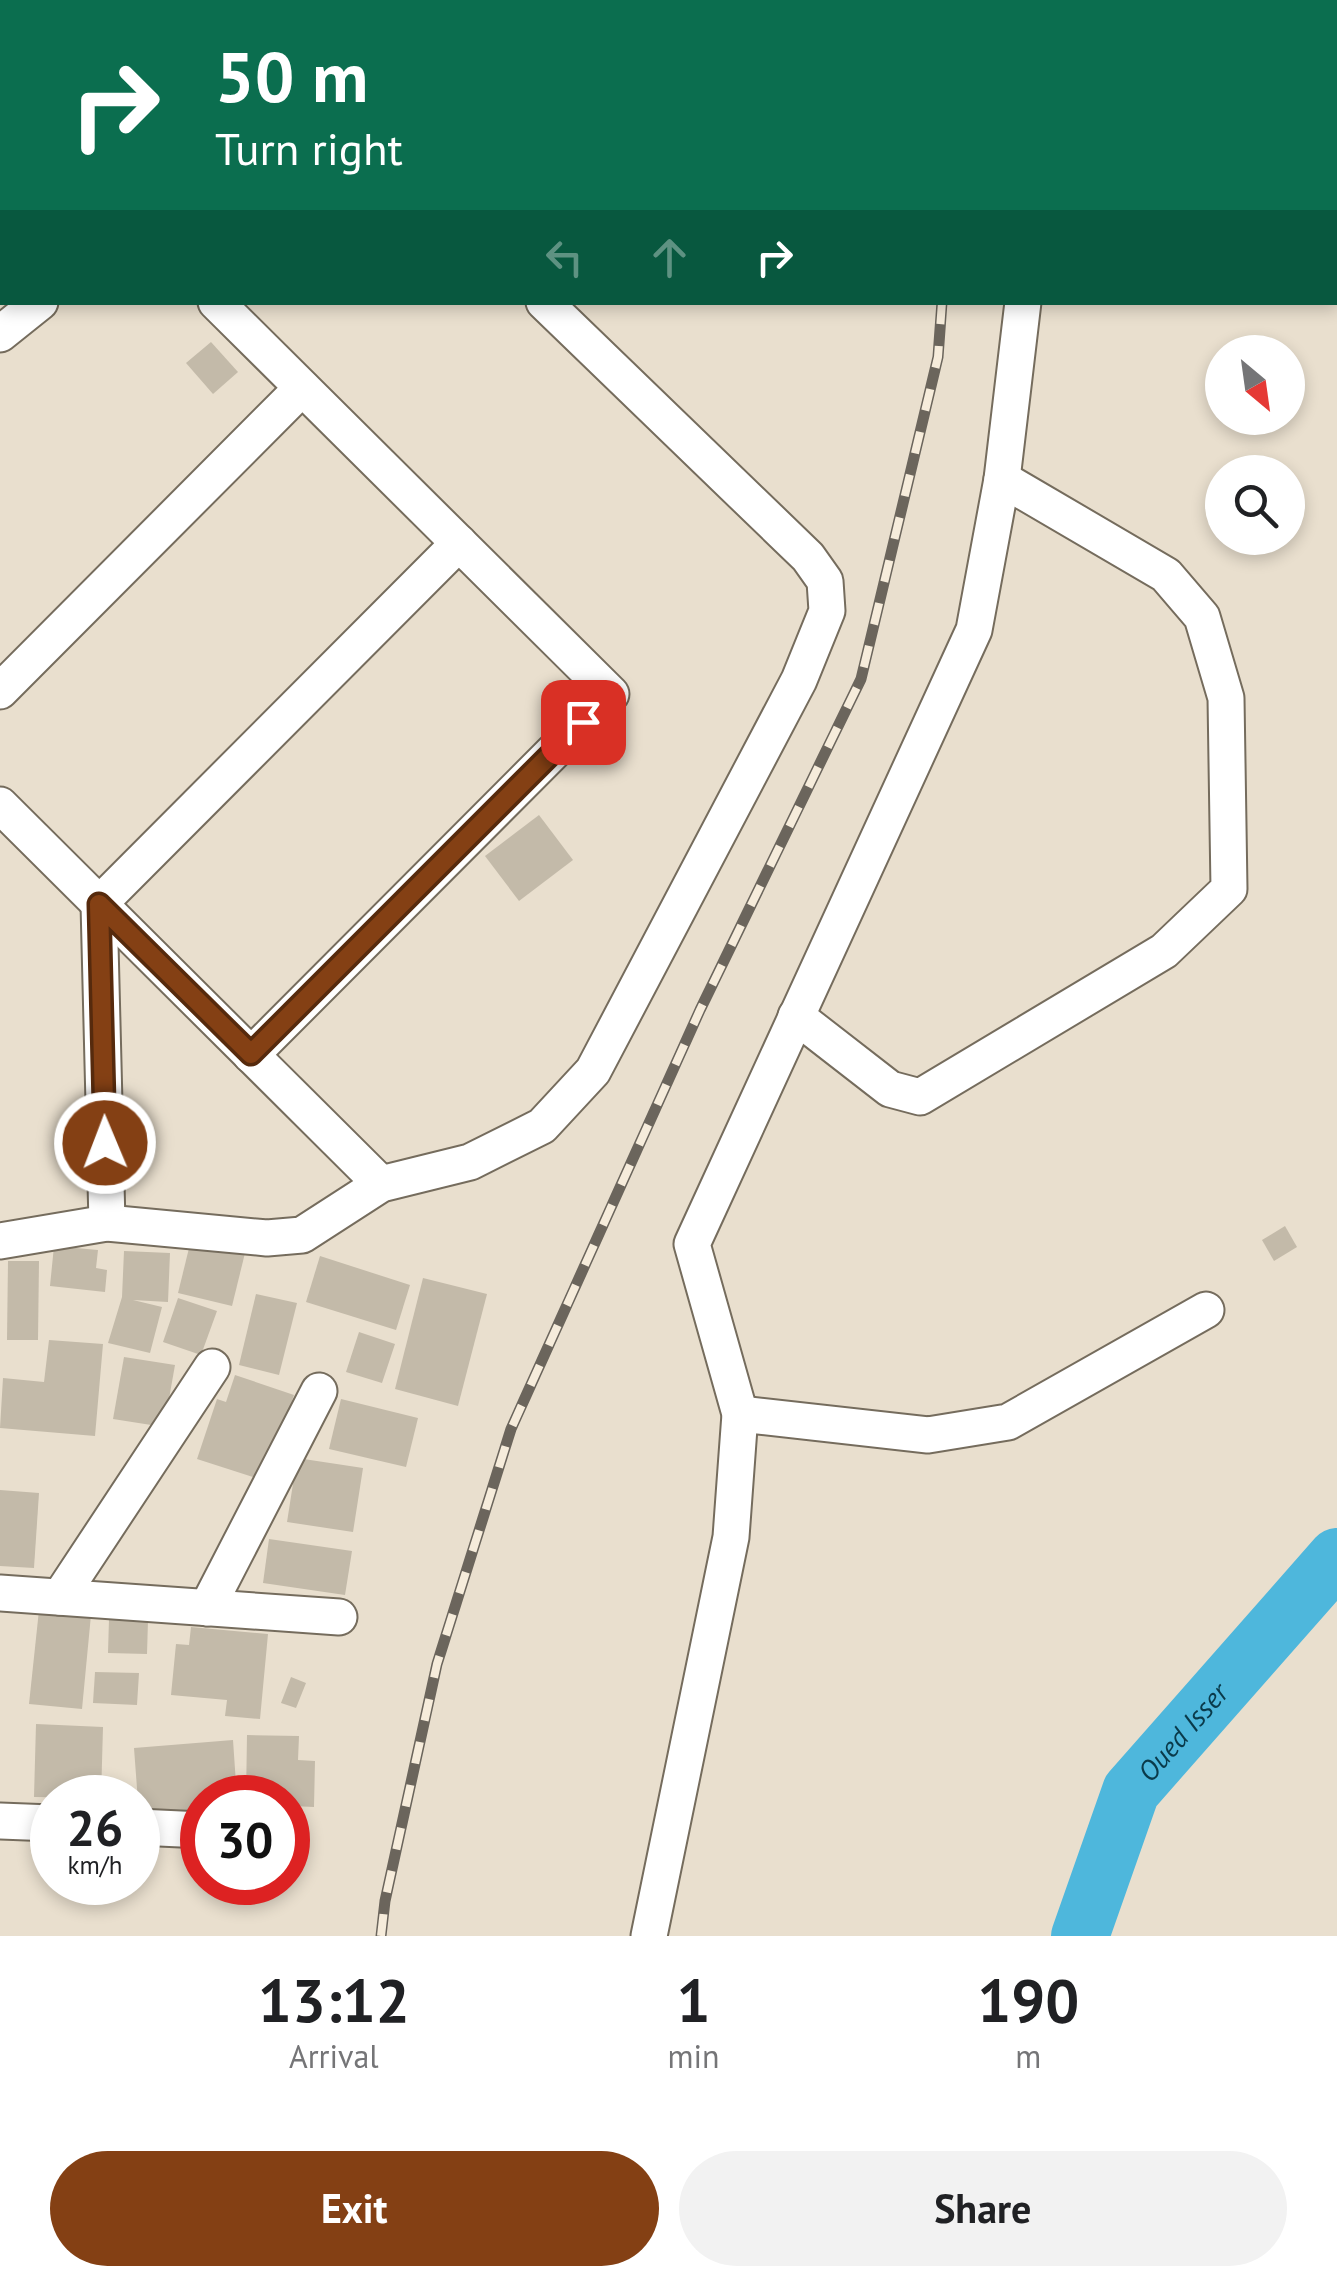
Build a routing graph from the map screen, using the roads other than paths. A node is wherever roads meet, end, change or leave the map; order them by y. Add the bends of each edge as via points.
1 (36, 305) edge
2 (219, 305) edge
3 (547, 305) edge
4 (1023, 305) edge
5 (0, 334) edge
6 (302, 388) junction
7 (1002, 479) junction
8 (458, 543) junction
9 (0, 692) edge
10 (0, 805) edge
11 (99, 904) junction
12 (796, 1016) junction
13 (251, 1054) junction
14 (382, 1184) junction
15 (107, 1223) junction
16 (0, 1241) edge
17 (1206, 1310) dead end
18 (212, 1367) dead end
19 (319, 1391) dead end
20 (740, 1414) junction
21 (0, 1592) edge
22 (60, 1597) junction
23 (207, 1608) junction
24 (339, 1618) dead end
25 (0, 1821) edge
26 (30, 1822) edge
27 (649, 1936) edge

1 - 5 street
2 - 6 street
3 - 14 street via 808,558 825,581 827,611 798,680 592,1071 542,1126 470,1162
4 - 7 street
6 - 8 street
6 - 9 street
7 - 12 street via 974,630
7 - 12 street via 1166,575 1202,618 1226,698 1230,889 1164,951 920,1098 890,1090
8 - 11 street
8 - 13 street via 611,694
10 - 11 street
11 - 13 street
11 - 15 street
12 - 20 street via 692,1244
13 - 14 street
14 - 15 street via 302,1234 267,1238
15 - 16 street
17 - 20 street via 1008,1422 928,1435
18 - 22 street
19 - 23 street
20 - 27 street via 731,1537
21 - 22 street
22 - 23 street
23 - 24 street
25 - 26 street

